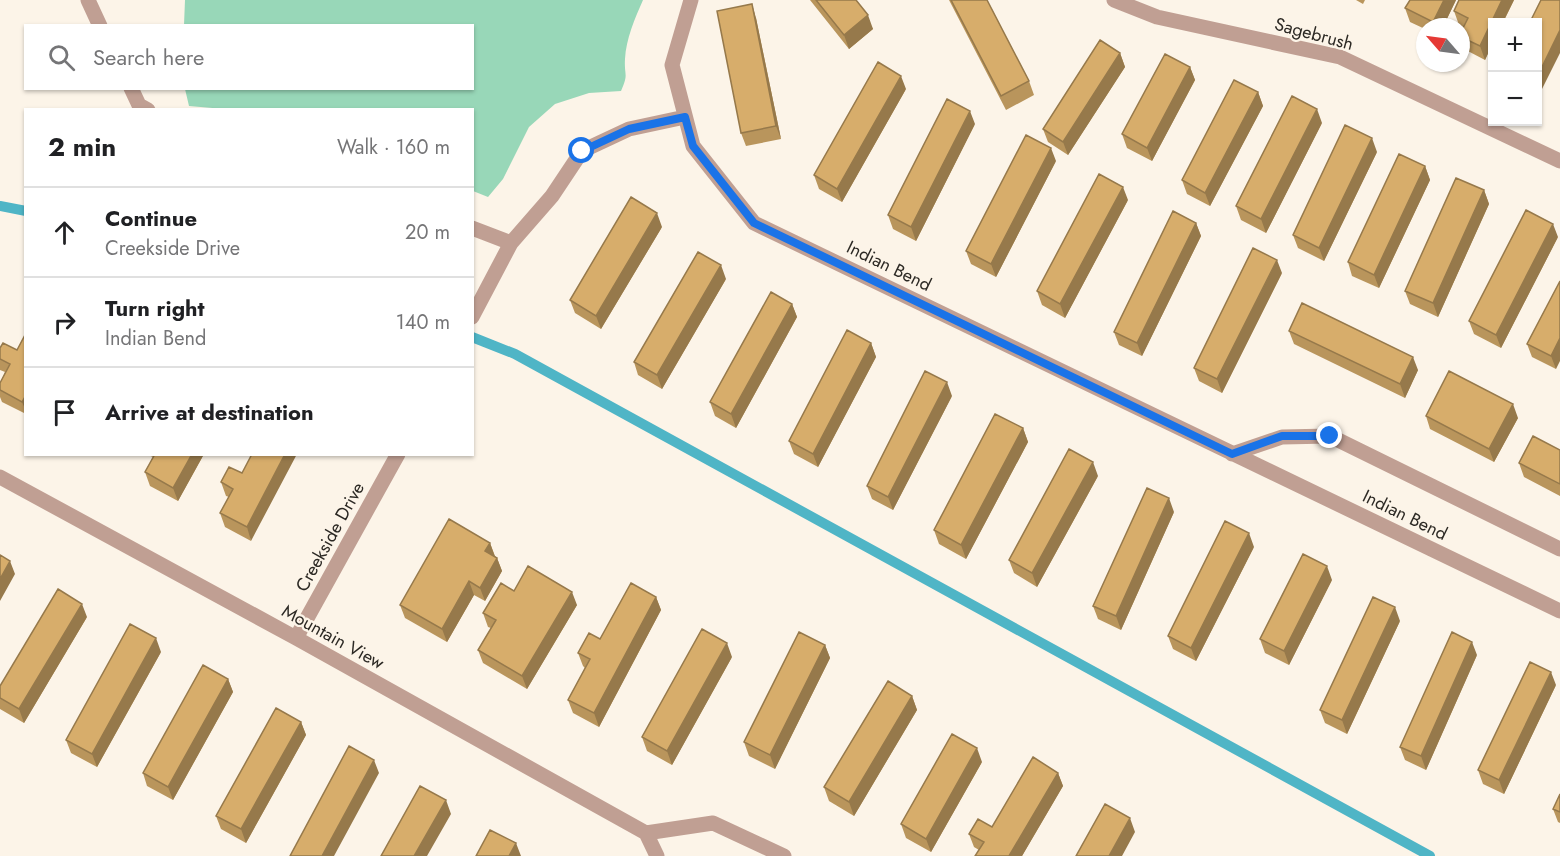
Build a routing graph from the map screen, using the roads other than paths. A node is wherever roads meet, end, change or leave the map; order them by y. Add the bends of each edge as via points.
1 (88, 0) edge
2 (691, 0) edge
3 (1114, 0) edge
4 (99, 24) edge
5 (132, 90) edge
6 (145, 108) edge
7 (685, 117) junction
8 (1560, 160) edge
9 (474, 229) edge
10 (512, 243) junction
11 (474, 313) edge
12 (1232, 454) junction
13 (397, 456) edge
14 (0, 477) edge
15 (1560, 549) edge
16 (1560, 611) edge
17 (296, 638) junction
18 (646, 833) junction
19 (657, 856) edge
20 (783, 856) edge

1 - 4 street
2 - 7 street, Indian Bend via 672,65
3 - 8 street, Sagebrush via 1157,17 1340,57
5 - 6 street
7 - 10 street via 629,129 582,151 552,196
7 - 12 street, Indian Bend via 693,146 754,223
9 - 10 street
10 - 11 street
12 - 15 street via 1282,436 1330,436
12 - 16 street, Indian Bend
13 - 17 street, Creekside Drive
14 - 17 street, Mountain View
17 - 18 street, Mountain View
18 - 19 street
18 - 20 street via 713,823

